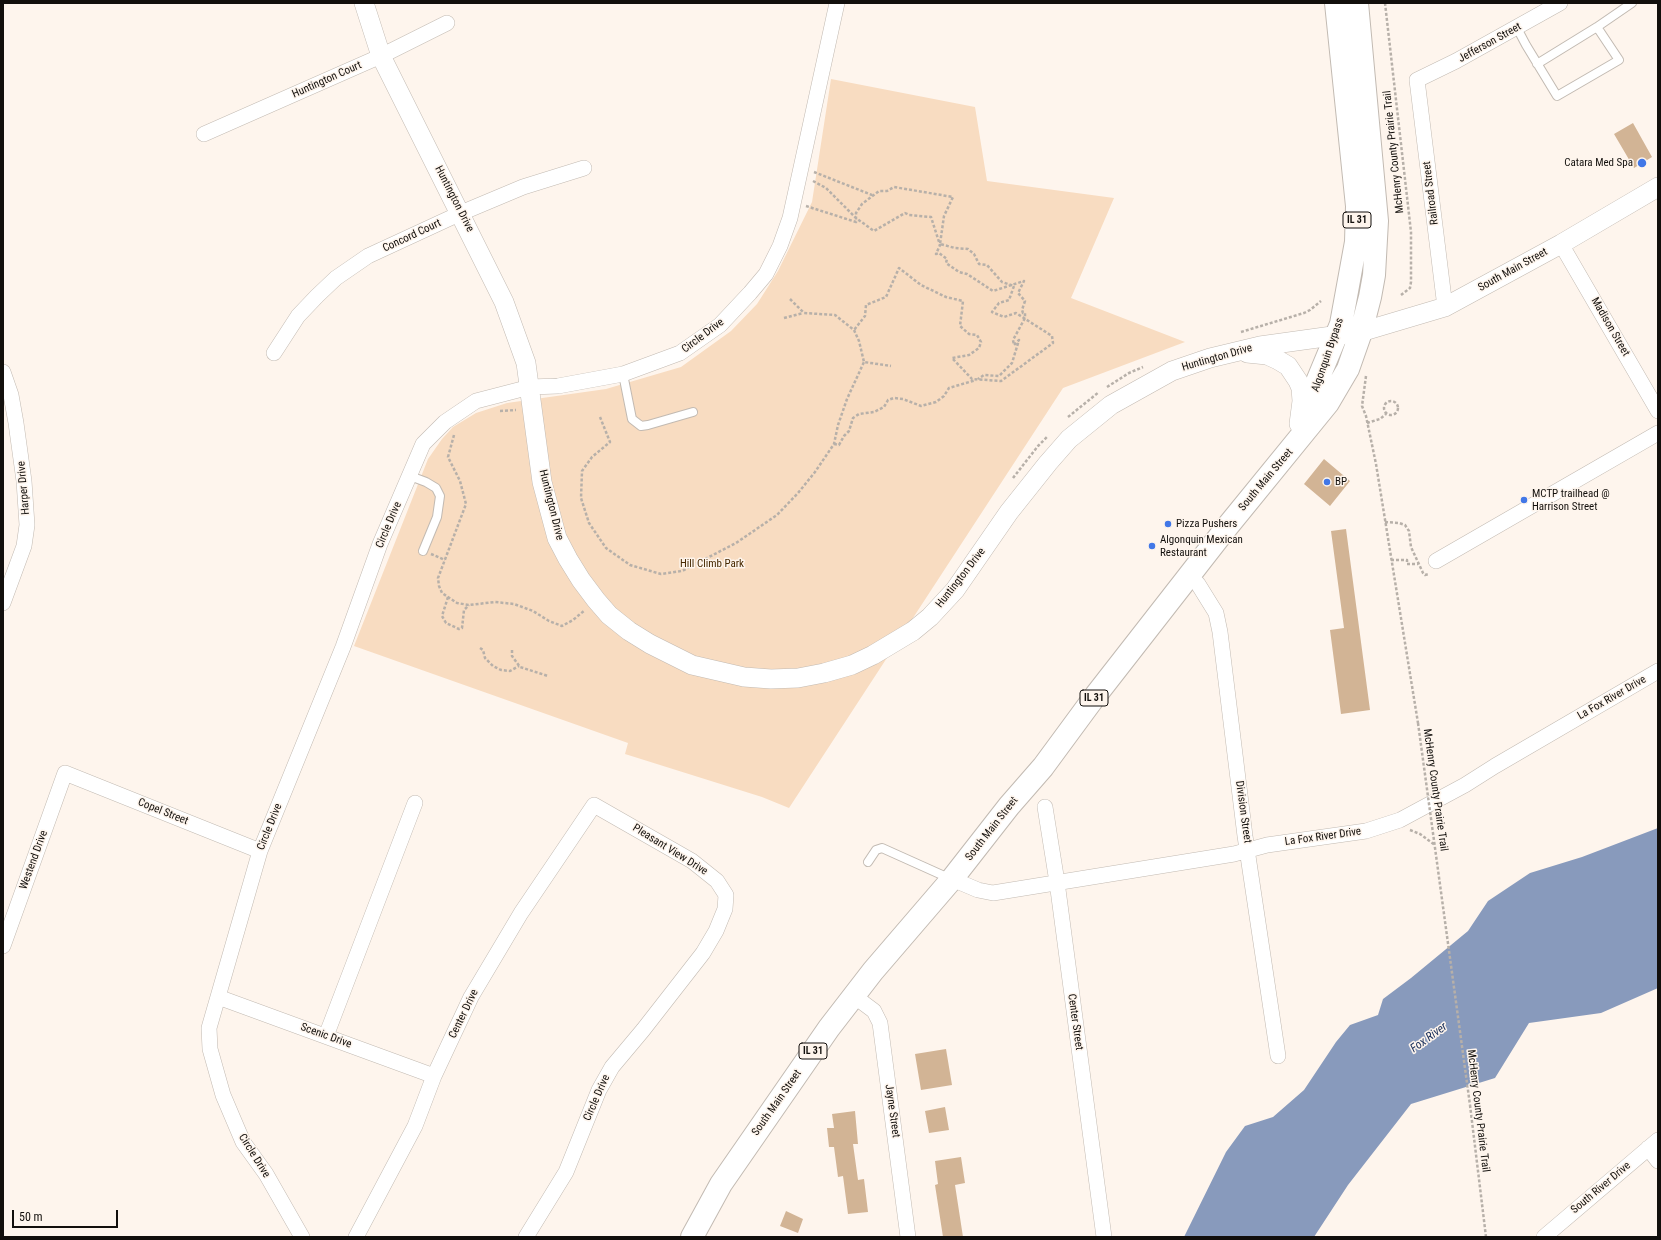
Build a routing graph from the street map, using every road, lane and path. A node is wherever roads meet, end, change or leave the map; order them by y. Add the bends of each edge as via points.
1 (364, 3) edge
2 (837, 3) edge
3 (1336, 3) edge
4 (1357, 3) edge
5 (1385, 3) edge
6 (1560, 3) edge
7 (1632, 3) edge
8 (447, 23) dead end
9 (1597, 26) junction
10 (1517, 28) junction
11 (382, 56) junction
12 (1537, 64) junction
13 (1417, 80) joint
14 (204, 134) dead end
15 (584, 168) dead end
16 (814, 172) dead end
17 (812, 180) dead end
18 (1658, 187) edge
19 (872, 195) junction
20 (806, 206) dead end
21 (461, 213) junction
22 (856, 218) junction
23 (1561, 244) junction
24 (1012, 285) junction
25 (1401, 295) dead end
26 (790, 299) dead end
27 (1321, 301) dead end
28 (1445, 307) junction
29 (804, 313) junction
30 (784, 318) dead end
31 (1024, 318) junction
32 (854, 330) junction
33 (1361, 332) junction
34 (1336, 337) junction
35 (1236, 343) junction
36 (274, 353) dead end
37 (864, 362) junction
38 (1150, 364) dead end
39 (891, 366) dead end
40 (3, 372) edge
41 (623, 374) junction
42 (1366, 374) dead end
43 (978, 379) junction
44 (530, 387) junction
45 (516, 410) dead end
46 (493, 411) dead end
47 (1658, 411) edge
48 (693, 412) dead end
49 (1386, 414) junction
50 (600, 417) dead end
51 (1067, 418) dead end
52 (1367, 423) junction
53 (459, 430) dead end
54 (1052, 432) dead end
55 (1658, 433) edge
56 (1301, 436) junction
57 (834, 444) junction
58 (410, 476) junction
59 (1012, 480) dead end
60 (1385, 522) junction
61 (423, 551) dead end
62 (1391, 560) junction
63 (1418, 564) junction
64 (1432, 564) joint
65 (1190, 576) junction
66 (448, 597) junction
67 (3, 603) edge
68 (469, 605) junction
69 (587, 608) dead end
70 (480, 648) dead end
71 (512, 650) dead end
72 (519, 666) junction
73 (1658, 671) edge
74 (548, 676) dead end
75 (65, 773) joint
76 (415, 803) dead end
77 (594, 805) joint
78 (1045, 807) dead end
79 (1400, 820) junction
80 (1435, 845) junction
81 (260, 850) junction
82 (1248, 850) junction
83 (868, 862) dead end
84 (952, 879) junction
85 (1057, 882) junction
86 (3, 946) edge
87 (703, 952) joint
88 (854, 996) junction
89 (218, 997) junction
90 (326, 1036) junction
91 (1278, 1056) dead end
92 (434, 1076) junction
93 (1653, 1144) edge
94 (1658, 1160) edge
95 (302, 1237) edge
96 (356, 1237) edge
97 (526, 1237) edge
98 (692, 1237) edge
99 (908, 1237) edge
100 (1104, 1237) edge
101 (1486, 1237) edge
102 (1544, 1237) edge

1 - 11 street, Huntington Drive
2 - 41 street, Circle Drive via 790,218 766,274 720,324 680,353
3 - 34 main road, Algonquin Bypass / IL 31 via 1357,206 1356,242 1341,324
4 - 33 main road, Algonquin Bypass / IL 31 via 1377,221 1374,275
5 - 25 path, McHenry County Prairie Trail via 1411,232 1411,282 1410,288
6 - 10 street, Jefferson Street
7 - 9 lane
8 - 11 street, Huntington Court
9 - 12 lane
9 - 12 lane via 1619,60 1557,96
10 - 12 lane
10 - 13 street, Jefferson Street
11 - 14 street, Huntington Court
11 - 21 street, Huntington Drive
13 - 28 street, Railroad Street
15 - 21 street, Concord Court via 523,187
16 - 19 path
17 - 22 path via 826,188
18 - 23 street, South Main Street
19 - 22 path via 862,204
19 - 24 path via 894,187 953,198 944,216 940,244 968,249 979,264 987,264 1002,282
20 - 22 path via 856,222
21 - 36 street, Concord Court via 368,256 336,278 298,316
21 - 44 street, Huntington Drive via 504,302 526,362
22 - 24 path via 874,231 905,213 931,217 940,244 936,254 939,253 947,259 946,263 994,291
23 - 28 street, South Main Street
23 - 47 street, Madison Street
24 - 31 path via 1024,281 1018,293 1025,301 1022,310 1026,313
24 - 31 path via 1014,286 1009,300 999,303 992,312 1004,317 1016,313
26 - 29 path
27 - 35 path via 1310,310
28 - 33 street, South Main Street
29 - 30 path
29 - 32 path via 836,315
31 - 43 path via 1013,340 1014,346 1019,340 1012,363 999,376 984,375
31 - 43 path via 1052,336 1053,343 1001,381
32 - 37 path
32 - 43 path via 865,316 866,305 886,298 899,268 921,285 946,297 962,301 960,326 968,334 977,335 981,342 979,348 968,356 952,358 972,379
33 - 34 street, South Main Street
33 - 56 main road, Algonquin Bypass / IL 31 via 1348,369 1328,403
34 - 35 street, Huntington Drive via 1260,346
34 - 56 main road, Algonquin Bypass / IL 31 via 1316,384
35 - 44 street, Huntington Drive via 1210,358 1172,370 1111,405 1069,439 1009,512 955,590 930,616 896,642 852,665 798,678 744,677 692,665 650,644 609,615 581,580 557,538 542,482
35 - 56 street via 1288,366 1301,388
37 - 39 path
37 - 57 path via 847,399
38 - 51 path via 1129,373 1092,396
40 - 67 street, Harper Drive via 12,395 24,482 26,525 24,546
41 - 44 street, Circle Drive via 558,386
41 - 48 lane via 632,419 641,426
42 - 52 path, McHenry County Prairie Trail via 1362,406
43 - 57 path via 949,388 936,402 921,406 903,399 888,400 884,407 853,418 849,431 839,446
44 - 58 street, Circle Drive via 476,401 445,422 423,444
45 - 46 path
49 - 49 path via 1391,416 1398,412 1396,402 1389,400 1385,403 1383,408
49 - 52 path via 1380,420
50 - 57 path via 610,442 592,457 582,471 581,498 589,523 606,548 630,565 661,574 682,571 736,543 777,515 815,472
52 - 60 path, McHenry County Prairie Trail
53 - 66 path via 454,436 448,457 460,481 466,504 438,578 442,593
54 - 59 path
55 - 64 street
56 - 65 main road, South Main Street / IL 31
58 - 61 lane via 436,488 440,496 437,517
58 - 81 street, Circle Drive via 380,544 344,647
60 - 62 path, McHenry County Prairie Trail
60 - 63 path via 1399,522 1405,525
62 - 63 path via 1407,560 1407,564
62 - 80 path, McHenry County Prairie Trail, bridge
63 - 64 path via 1425,575 1430,572
65 - 82 street, Division Street via 1216,613
65 - 84 main road, South Main Street / IL 31 via 1043,767
66 - 68 path via 457,603
66 - 68 path via 442,616 446,623 459,629 462,628 464,610
68 - 69 path via 495,602 514,604 562,626
70 - 72 path via 485,658 501,670 510,671
71 - 72 path via 512,656
72 - 74 path
73 - 79 street, La Fox River Drive via 1465,785
75 - 81 street, Copel Street
75 - 86 street, Westend Drive
76 - 90 street
77 - 87 street, Pleasant View Drive via 692,861 720,883 726,895 725,909 716,931
77 - 92 street, Center Drive via 521,913 475,991
78 - 85 street, Center Street
79 - 80 path via 1411,831
79 - 82 street, La Fox River Drive via 1366,831
80 - 101 path, McHenry County Prairie Trail, bridge
81 - 89 street, Circle Drive
82 - 85 street, La Fox River Drive
82 - 91 street, Division Street
83 - 84 lane via 876,850 882,848
84 - 85 street, La Fox River Drive via 988,893
84 - 88 main road, South Main Street / IL 31
85 - 100 street, Center Street
87 - 97 street, Circle Drive via 612,1067 599,1090 566,1172
88 - 98 main road, South Main Street / IL 31 via 721,1184
88 - 99 street, Jayne Street via 874,1011 880,1022
89 - 90 street, Scenic Drive
89 - 95 street, Circle Drive via 209,1028 210,1049 223,1095 243,1142 266,1174
90 - 92 street, Scenic Drive
92 - 96 street, Center Drive via 415,1126
93 - 94 street
93 - 102 street, South River Drive

